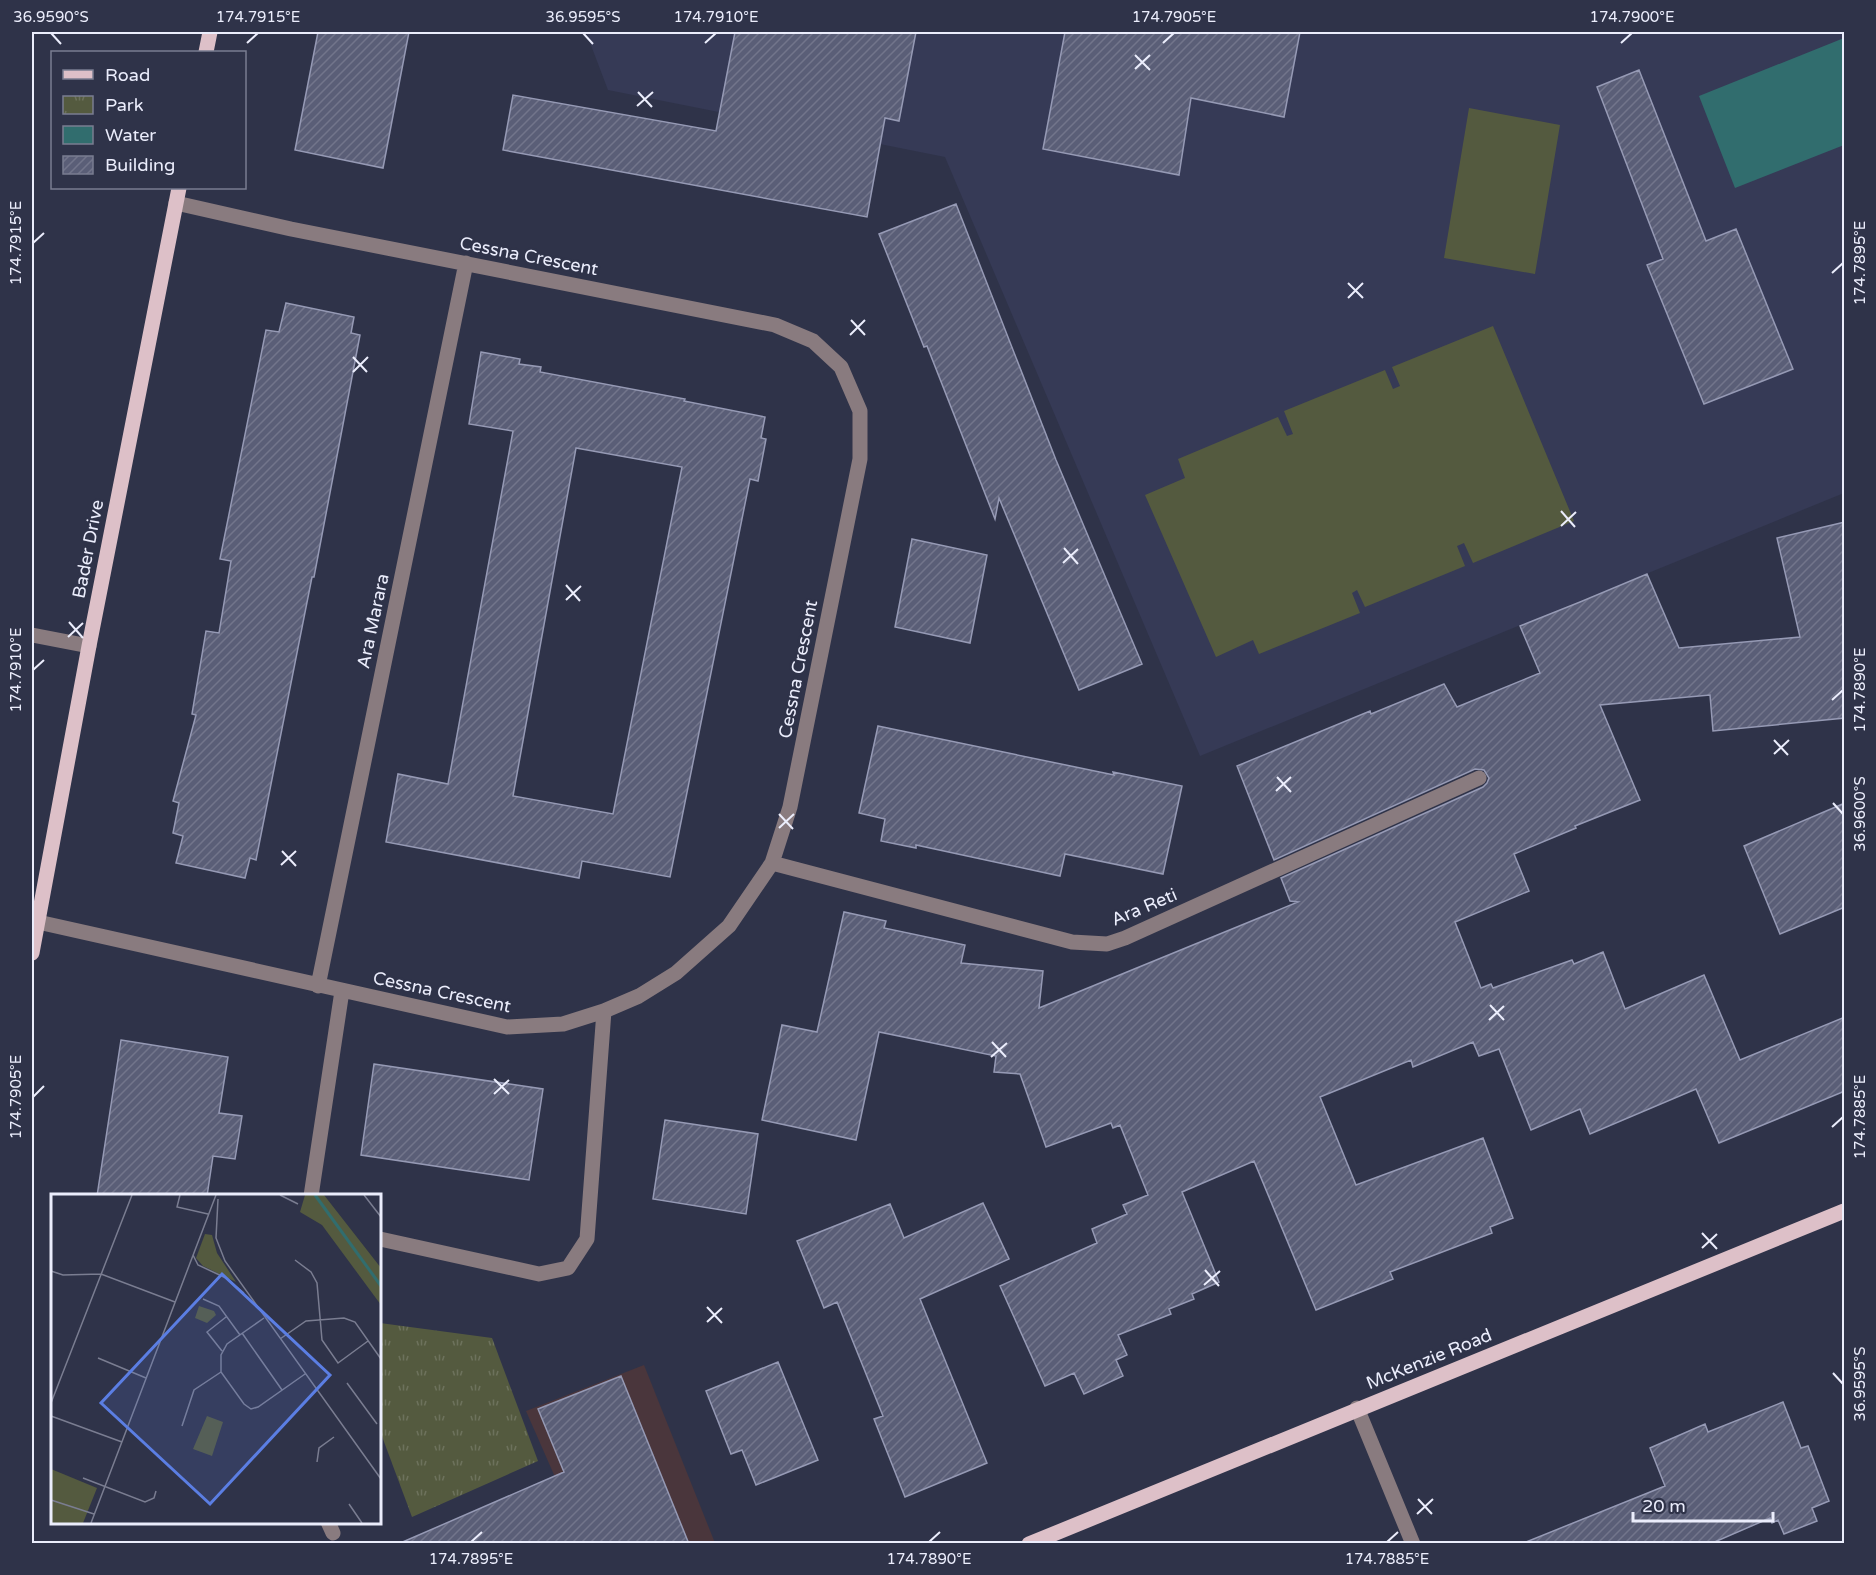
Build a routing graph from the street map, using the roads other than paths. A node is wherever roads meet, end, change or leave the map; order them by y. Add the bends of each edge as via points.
1 (210, 32) edge
2 (206, 51) edge
3 (179, 189) edge
4 (176, 203) junction
5 (466, 263) junction
6 (32, 635) edge
7 (89, 645) junction
8 (1479, 778) dead end
9 (772, 863) junction
10 (38, 922) junction
11 (32, 953) edge
12 (318, 986) junction
13 (342, 991) junction
14 (604, 1011) junction
15 (311, 1194) edge
16 (1845, 1211) edge
17 (381, 1239) edge
18 (1357, 1408) junction
19 (1029, 1544) edge
20 (1413, 1544) edge

1 - 2 main road
3 - 4 main road, Bader Drive
4 - 5 street, Cessna Crescent
4 - 7 main road, Bader Drive
5 - 9 street, Cessna Crescent via 775,325 813,341 841,367 860,411 860,459 790,807
5 - 12 street, Ara Marara
6 - 7 street
7 - 10 main road, Bader Drive
8 - 9 street, Ara Reti via 1107,944 1072,942
9 - 14 street, Cessna Crescent via 729,926 676,973 639,996
10 - 11 main road, Bader Drive
10 - 12 street, Cessna Crescent
12 - 13 street, Cessna Crescent
13 - 14 street, Cessna Crescent via 507,1027 563,1024
13 - 15 street
14 - 17 street via 587,1239 568,1268 539,1274
16 - 18 main road, McKenzie Road
18 - 19 main road, McKenzie Road
18 - 20 street

